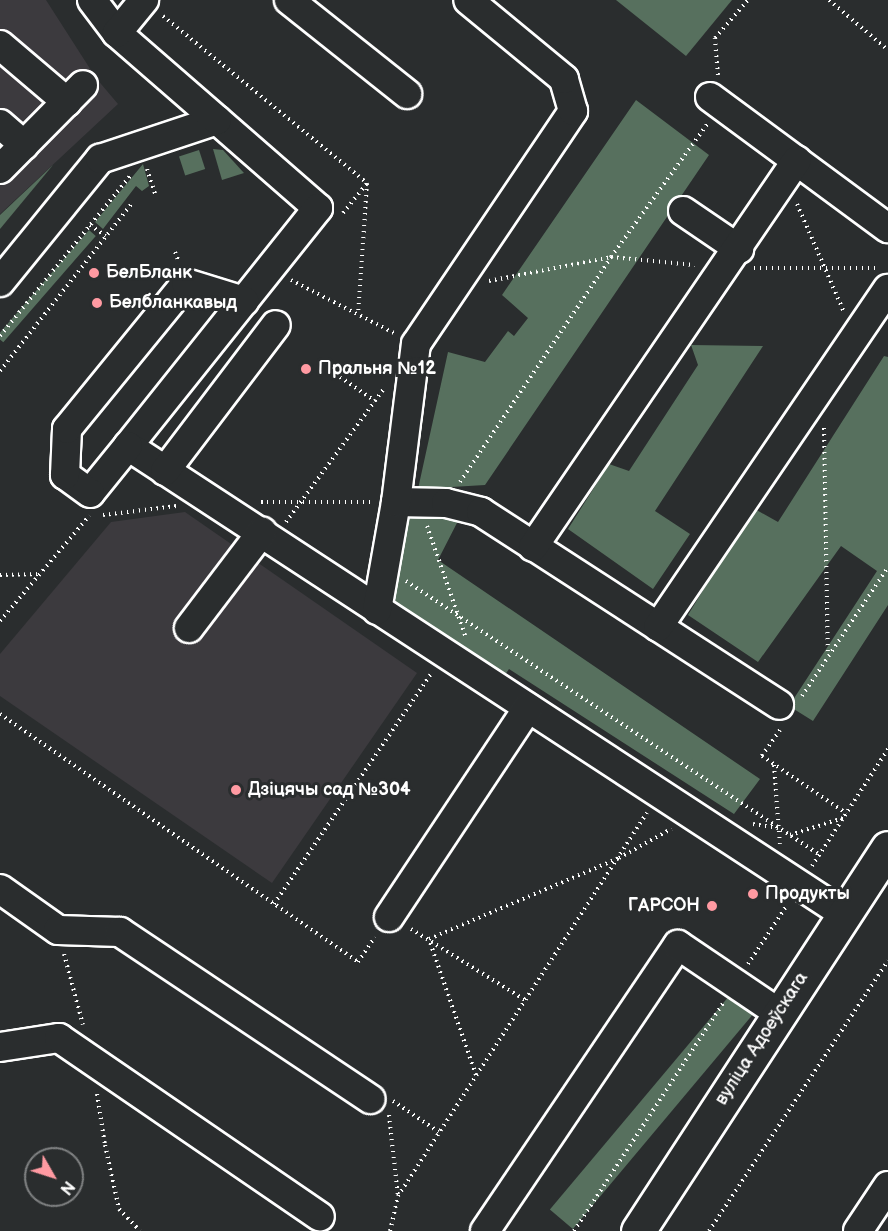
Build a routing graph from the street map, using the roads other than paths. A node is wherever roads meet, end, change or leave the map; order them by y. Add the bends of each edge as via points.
1 (92, 0) edge
2 (144, 0) edge
3 (289, 0) edge
4 (468, 0) edge
5 (117, 33) junction
6 (0, 45) edge
7 (406, 94) dead end
8 (716, 100) road end
9 (217, 120) junction
10 (0, 124) edge
11 (24, 145) junction
12 (0, 169) edge
13 (791, 169) junction
14 (683, 211) dead end
15 (888, 228) edge
16 (732, 258) junction
17 (0, 282) edge
18 (884, 289) edge
19 (244, 301) junction
20 (276, 325) dead end
21 (128, 446) junction
22 (165, 471) junction
23 (420, 503) junction
24 (267, 535) junction
25 (533, 547) junction
26 (377, 610) junction
27 (658, 627) junction
28 (189, 628) dead end
29 (528, 708) junction
30 (787, 711) road end
31 (888, 849) edge
32 (0, 889) edge
33 (844, 914) junction
34 (388, 917) road end
35 (779, 1013) junction
36 (0, 1047) edge
37 (378, 1098) road end
38 (888, 1186) edge
39 (320, 1217) dead end
40 (485, 1231) edge
41 (638, 1231) edge
42 (858, 1231) edge

1 - 5 lane
2 - 5 lane
3 - 7 lane
4 - 23 lane via 564,79 573,111 417,344
5 - 9 lane
6 - 11 lane via 75,93
8 - 13 lane
9 - 17 lane via 100,159
9 - 19 lane via 318,208
10 - 11 lane
11 - 12 lane
13 - 15 lane
13 - 16 lane
14 - 16 lane
16 - 25 lane
18 - 27 lane
19 - 21 lane
19 - 21 lane via 186,283 67,429 65,475 90,493
20 - 22 lane
21 - 22 lane
22 - 24 lane
23 - 25 lane via 481,513
23 - 26 lane via 385,568
24 - 26 lane
24 - 28 lane
25 - 27 lane
26 - 29 lane
27 - 30 lane
29 - 33 lane
29 - 34 lane
31 - 33 main road, вуліца Адоеўскага
32 - 37 lane via 58,930 120,932
33 - 35 main road, вуліца Адоеўскага
35 - 40 lane via 678,945
35 - 41 main road, вуліца Адоеўскага
36 - 39 lane via 59,1038
38 - 42 lane

